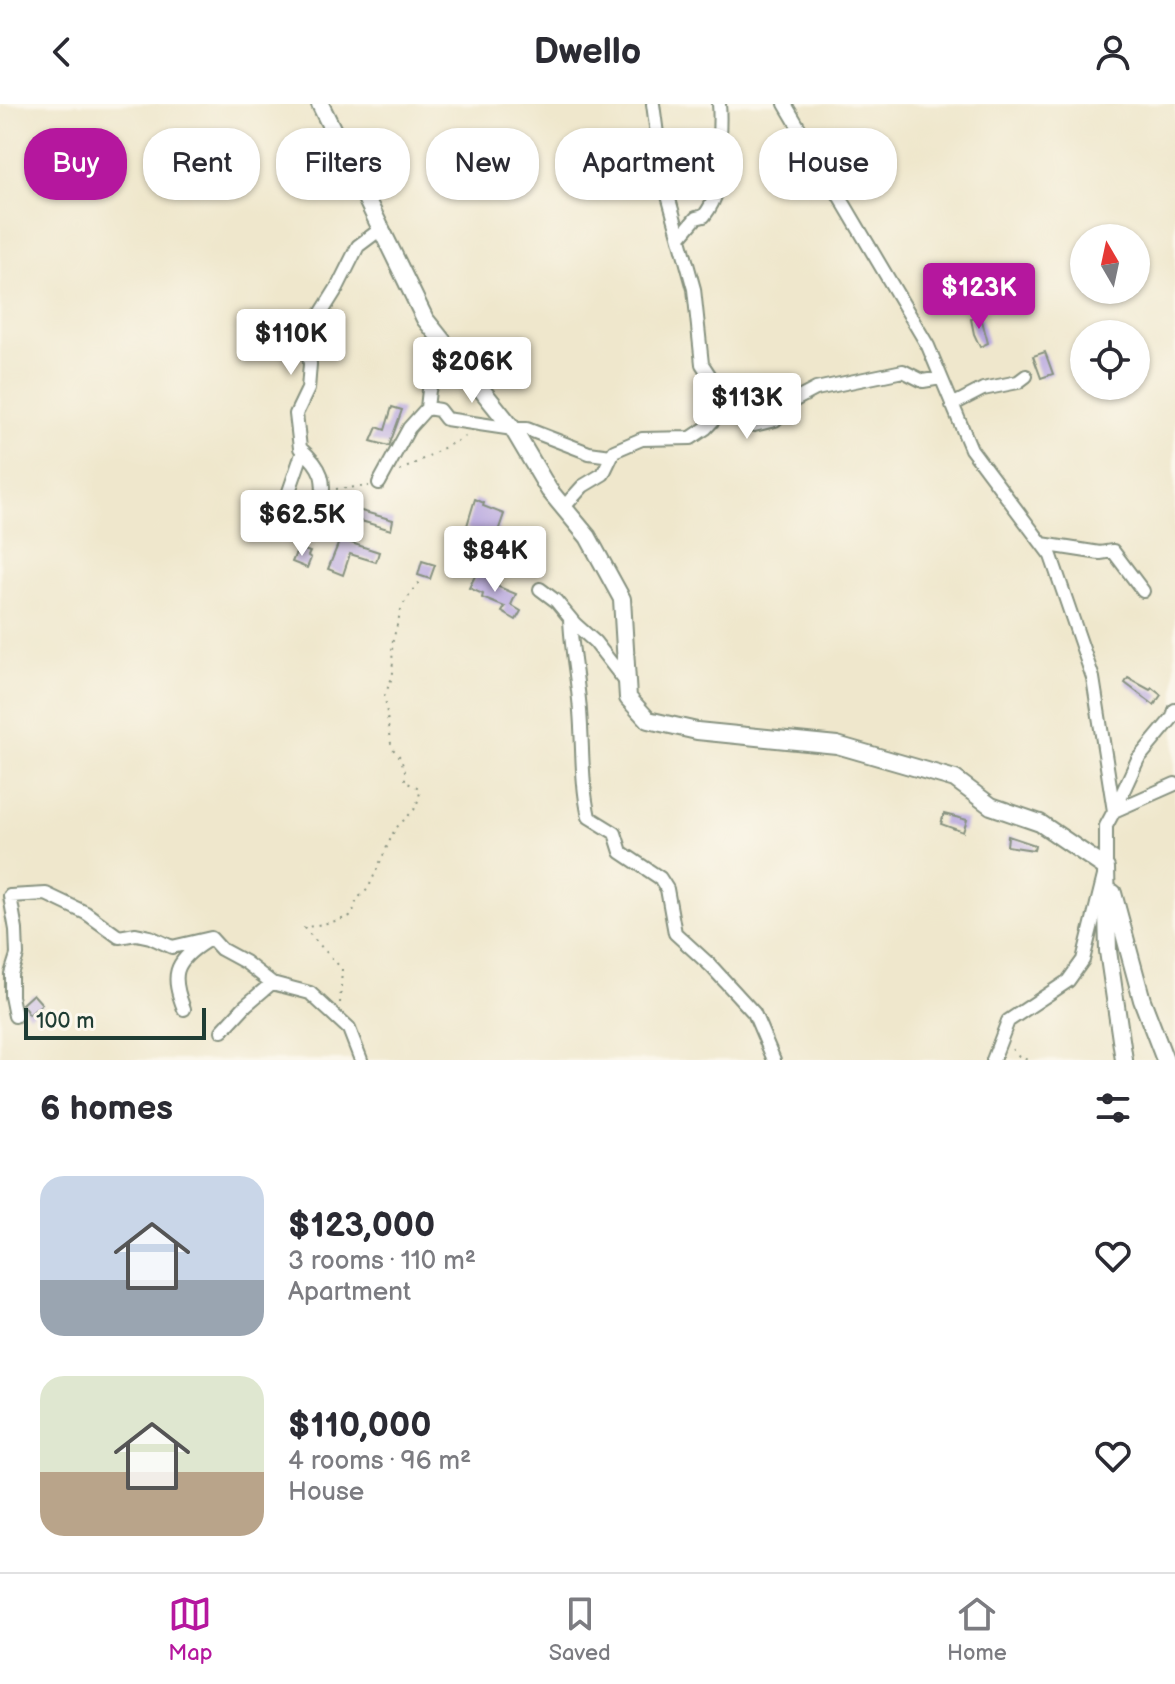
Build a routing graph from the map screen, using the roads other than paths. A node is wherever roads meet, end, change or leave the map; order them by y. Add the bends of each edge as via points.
1 (320, 104) edge
2 (653, 104) edge
3 (719, 104) edge
4 (785, 104) edge
5 (382, 228) junction
6 (680, 237) junction
7 (447, 347) junction
8 (1026, 376) dead end
9 (941, 378) junction
10 (952, 405) junction
11 (427, 408) junction
12 (721, 412) junction
13 (513, 429) junction
14 (303, 451) junction
15 (611, 456) junction
16 (379, 483) road end
17 (284, 506) dead end
18 (563, 508) junction
19 (334, 526) dead end
20 (1042, 544) junction
21 (540, 589) dead end
22 (1143, 591) dead end
23 (570, 618) junction
24 (626, 682) junction
25 (1175, 710) edge
26 (1175, 784) edge
27 (1114, 811) junction
28 (1106, 868) junction
29 (211, 938) junction
30 (272, 983) junction
31 (184, 1009) dead end
32 (15, 1016) dead end
33 (222, 1031) dead end
34 (361, 1060) edge
35 (774, 1060) edge
36 (993, 1060) edge
37 (1124, 1060) edge
38 (1165, 1060) edge

1 - 5 street
2 - 6 street via 657,134 669,145 667,192
3 - 6 street via 720,178 714,200
4 - 9 street via 928,346
5 - 7 street via 425,319
5 - 14 street via 358,246 307,336 308,389 296,414
6 - 12 street via 694,289 702,364 721,393
7 - 11 street
7 - 13 street
8 - 10 street
9 - 10 street
9 - 12 street via 923,381 903,371 816,389 775,420 754,425 739,410
10 - 20 street via 971,449
11 - 13 street via 439,410 446,419
11 - 16 street via 409,428
12 - 15 street via 691,438 642,439
13 - 15 street via 537,431 589,453
13 - 18 street
14 - 17 street
14 - 19 street via 318,464 324,494 321,521
15 - 18 street via 603,474
18 - 24 street via 588,537 622,599
20 - 22 street via 1113,551
20 - 27 street via 1051,556 1093,678
21 - 23 street
23 - 24 street
23 - 35 street via 589,817 615,833 621,852 660,878 675,933 754,1013
24 - 28 street via 628,698 648,720 697,731 837,745 955,779 991,806 1040,823
25 - 27 street via 1138,759
26 - 27 street
27 - 28 street via 1106,826
28 - 36 street via 1083,960 1068,981 1008,1021
28 - 37 street via 1108,951
28 - 38 street
29 - 30 street
29 - 31 street via 180,965 175,985
29 - 32 street via 172,947 136,934 119,937 46,894 10,896 16,930 11,974
30 - 33 street
30 - 34 street via 310,993 349,1029

